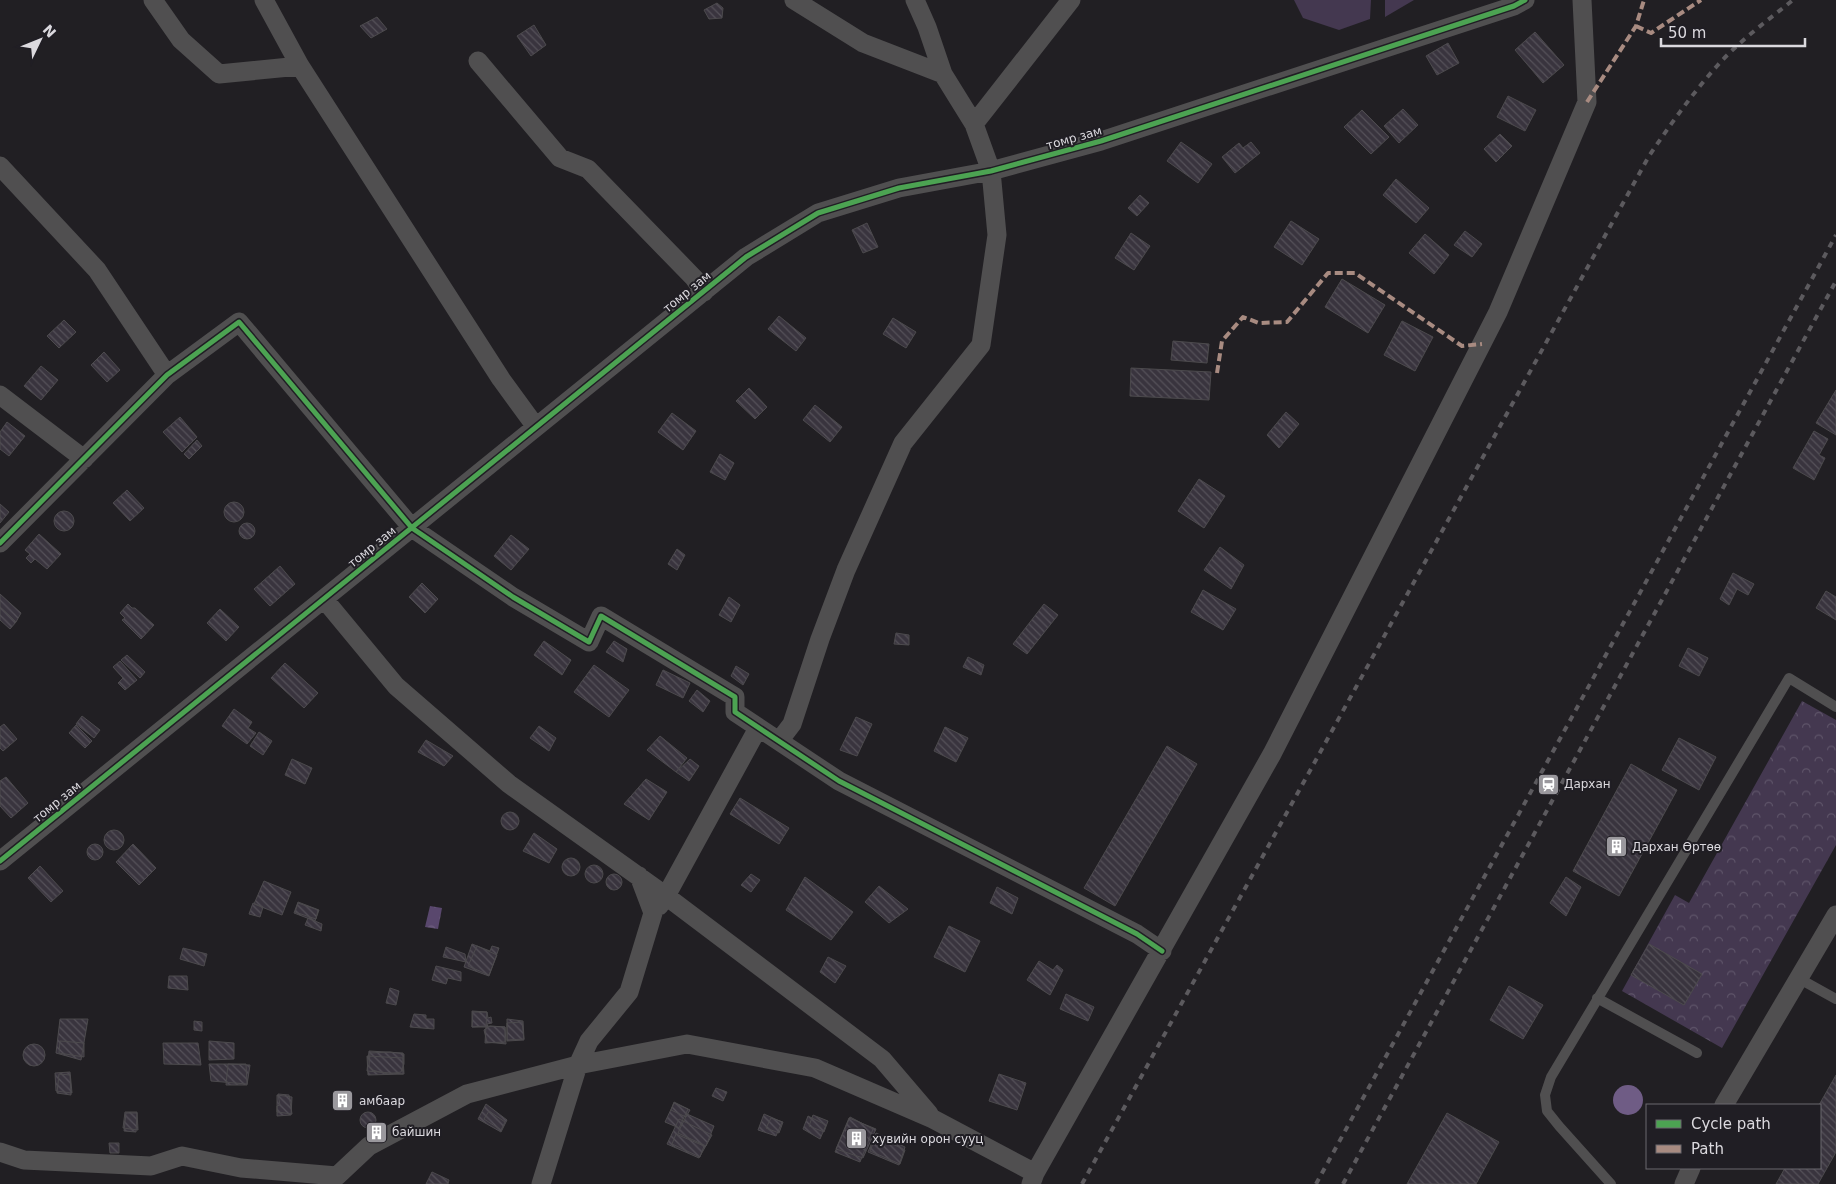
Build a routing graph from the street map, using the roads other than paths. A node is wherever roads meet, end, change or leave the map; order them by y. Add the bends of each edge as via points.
1 (153, 0) edge
2 (264, 0) edge
3 (794, 0) edge
4 (916, 0) edge
5 (1071, 0) edge
6 (1525, 0) edge
7 (1582, 0) edge
8 (478, 61) dead end
9 (300, 66) junction
10 (943, 74) junction
11 (974, 124) junction
12 (0, 166) edge
13 (991, 172) junction
14 (704, 292) junction
15 (167, 375) junction
16 (0, 395) edge
17 (536, 427) junction
18 (84, 459) junction
19 (412, 528) junction
20 (0, 544) edge
21 (324, 599) junction
22 (1836, 707) edge
23 (758, 728) junction
24 (779, 741) junction
25 (0, 861) edge
26 (639, 876) junction
27 (666, 896) junction
28 (653, 913) junction
29 (1836, 915) edge
30 (1162, 951) junction
31 (1798, 978) junction
32 (1597, 998) junction
33 (1836, 999) edge
34 (1697, 1053) dead end
35 (578, 1065) junction
36 (1725, 1104) edge
37 (933, 1119) junction
38 (0, 1152) edge
39 (1690, 1169) edge
40 (1033, 1178) edge
41 (541, 1184) edge
42 (1611, 1184) edge
43 (1684, 1184) edge

1 - 9 street via 180,40 219,74
2 - 9 street
3 - 10 street via 863,43
4 - 10 street
5 - 11 street
6 - 13 street, томр зам via 1102,141
7 - 30 street via 1587,102 1498,312 1272,754
8 - 14 street via 560,158 588,170
9 - 17 street via 501,379
10 - 11 street
11 - 13 street
12 - 15 street via 97,270
13 - 14 street, томр зам via 899,188 818,214 746,257
13 - 24 street via 997,235 980,346 903,443 846,570 792,724
14 - 17 street, томр зам
15 - 18 street
15 - 19 street via 238,322
16 - 18 street
17 - 19 street, томр зам
18 - 20 street
19 - 21 street, томр зам
19 - 23 street via 514,597 589,642 601,616 735,698 735,712
21 - 25 street, томр зам
21 - 26 street via 396,686 509,784
22 - 32 lane via 1789,678
23 - 24 street
23 - 27 street
24 - 30 street via 839,781 1138,934
26 - 27 street
26 - 28 street
27 - 28 street
27 - 37 street via 882,1059
28 - 35 street via 629,992 589,1041
29 - 31 street
30 - 40 street
31 - 33 lane
31 - 36 street
32 - 34 lane
32 - 42 lane via 1551,1077 1545,1094 1547,1111 1558,1126
35 - 37 street via 687,1044 815,1068
35 - 38 street via 467,1094 369,1146 337,1176 241,1168 182,1156 151,1166 24,1160
35 - 41 street
37 - 40 street
39 - 43 street

